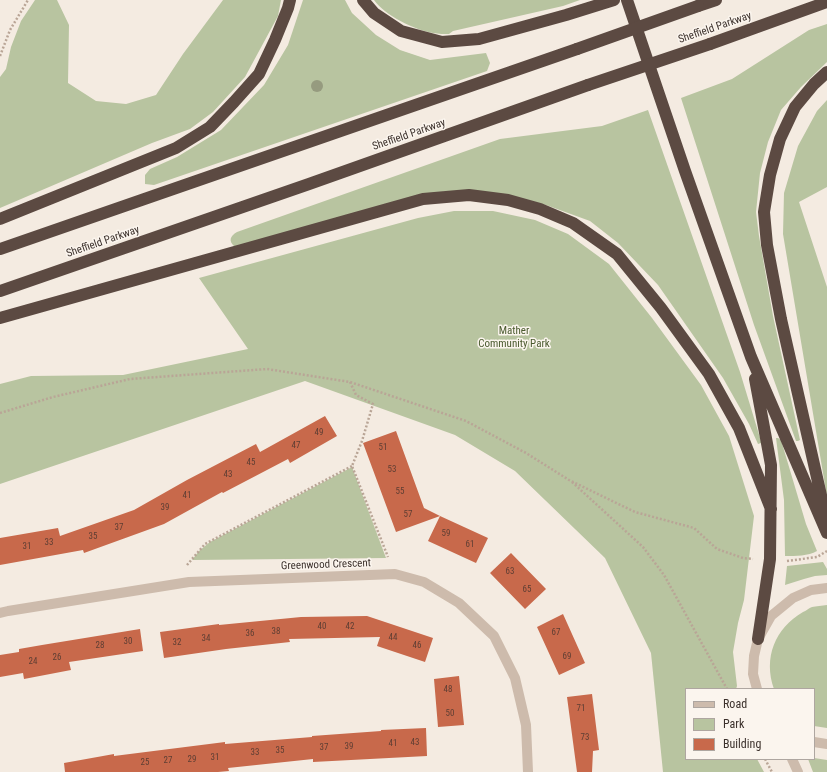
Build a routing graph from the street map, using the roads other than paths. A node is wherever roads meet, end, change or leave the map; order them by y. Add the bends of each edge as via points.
1 (290, 0) edge
2 (363, 0) edge
3 (614, 0) edge
4 (626, 0) edge
5 (716, 0) edge
6 (827, 2) edge
7 (827, 72) edge
8 (0, 219) edge
9 (0, 249) edge
10 (0, 291) edge
11 (0, 318) edge
12 (751, 357) junction
13 (771, 509) junction
14 (825, 528) edge
15 (827, 588) edge
16 (0, 613) edge
17 (758, 639) junction
18 (757, 688) edge
19 (815, 742) edge
20 (827, 744) edge
21 (792, 760) edge
22 (528, 772) edge
23 (798, 772) edge

1 - 8 highway via 275,40 258,74 210,127 176,148
2 - 3 highway via 374,13 401,31 442,42 479,39 566,16
4 - 12 highway
5 - 9 highway, bridge
6 - 10 highway, Sheffield Parkway, bridge
7 - 14 highway via 795,107 780,139 764,212 767,245 781,319 823,504
11 - 13 highway via 423,199 469,195 508,200 540,209 572,223 617,254 661,308 709,374 738,428
12 - 13 highway via 771,465
12 - 14 highway
13 - 17 highway via 770,559
15 - 17 street via 811,590 793,598 772,616
16 - 22 street, Greenwood Crescent via 189,582 395,574 424,582 459,604 494,636 515,678 526,725
17 - 18 street via 753,674
19 - 20 street
21 - 23 street

